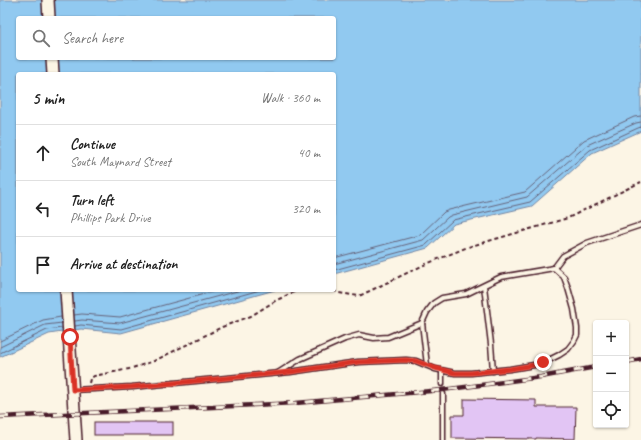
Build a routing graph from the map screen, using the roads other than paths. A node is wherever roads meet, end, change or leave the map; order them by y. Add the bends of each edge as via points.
1 (48, 0) edge
2 (49, 16) edge
3 (52, 60) edge
4 (53, 72) edge
5 (641, 225) edge
6 (554, 268) junction
7 (484, 286) junction
8 (66, 292) edge
9 (422, 323) junction
10 (427, 365) junction
11 (442, 370) junction
12 (493, 371) junction
13 (275, 374) junction
14 (442, 384) dead end
15 (73, 390) junction
16 (442, 394) dead end
17 (76, 440) edge
18 (443, 440) edge

1 - 2 main road
3 - 4 main road
5 - 6 lane via 587,243 563,256
6 - 7 lane via 501,277
6 - 12 lane via 564,277 574,309 577,328 574,341 568,349 543,362
7 - 9 lane via 466,294 442,298 434,303
7 - 12 lane
8 - 15 main road
9 - 10 lane
9 - 13 lane via 388,338 359,335 345,339 300,359
10 - 11 lane
10 - 13 lane via 406,360 358,362
11 - 12 lane via 455,373
11 - 14 lane
13 - 15 lane
15 - 17 main road
16 - 18 lane

